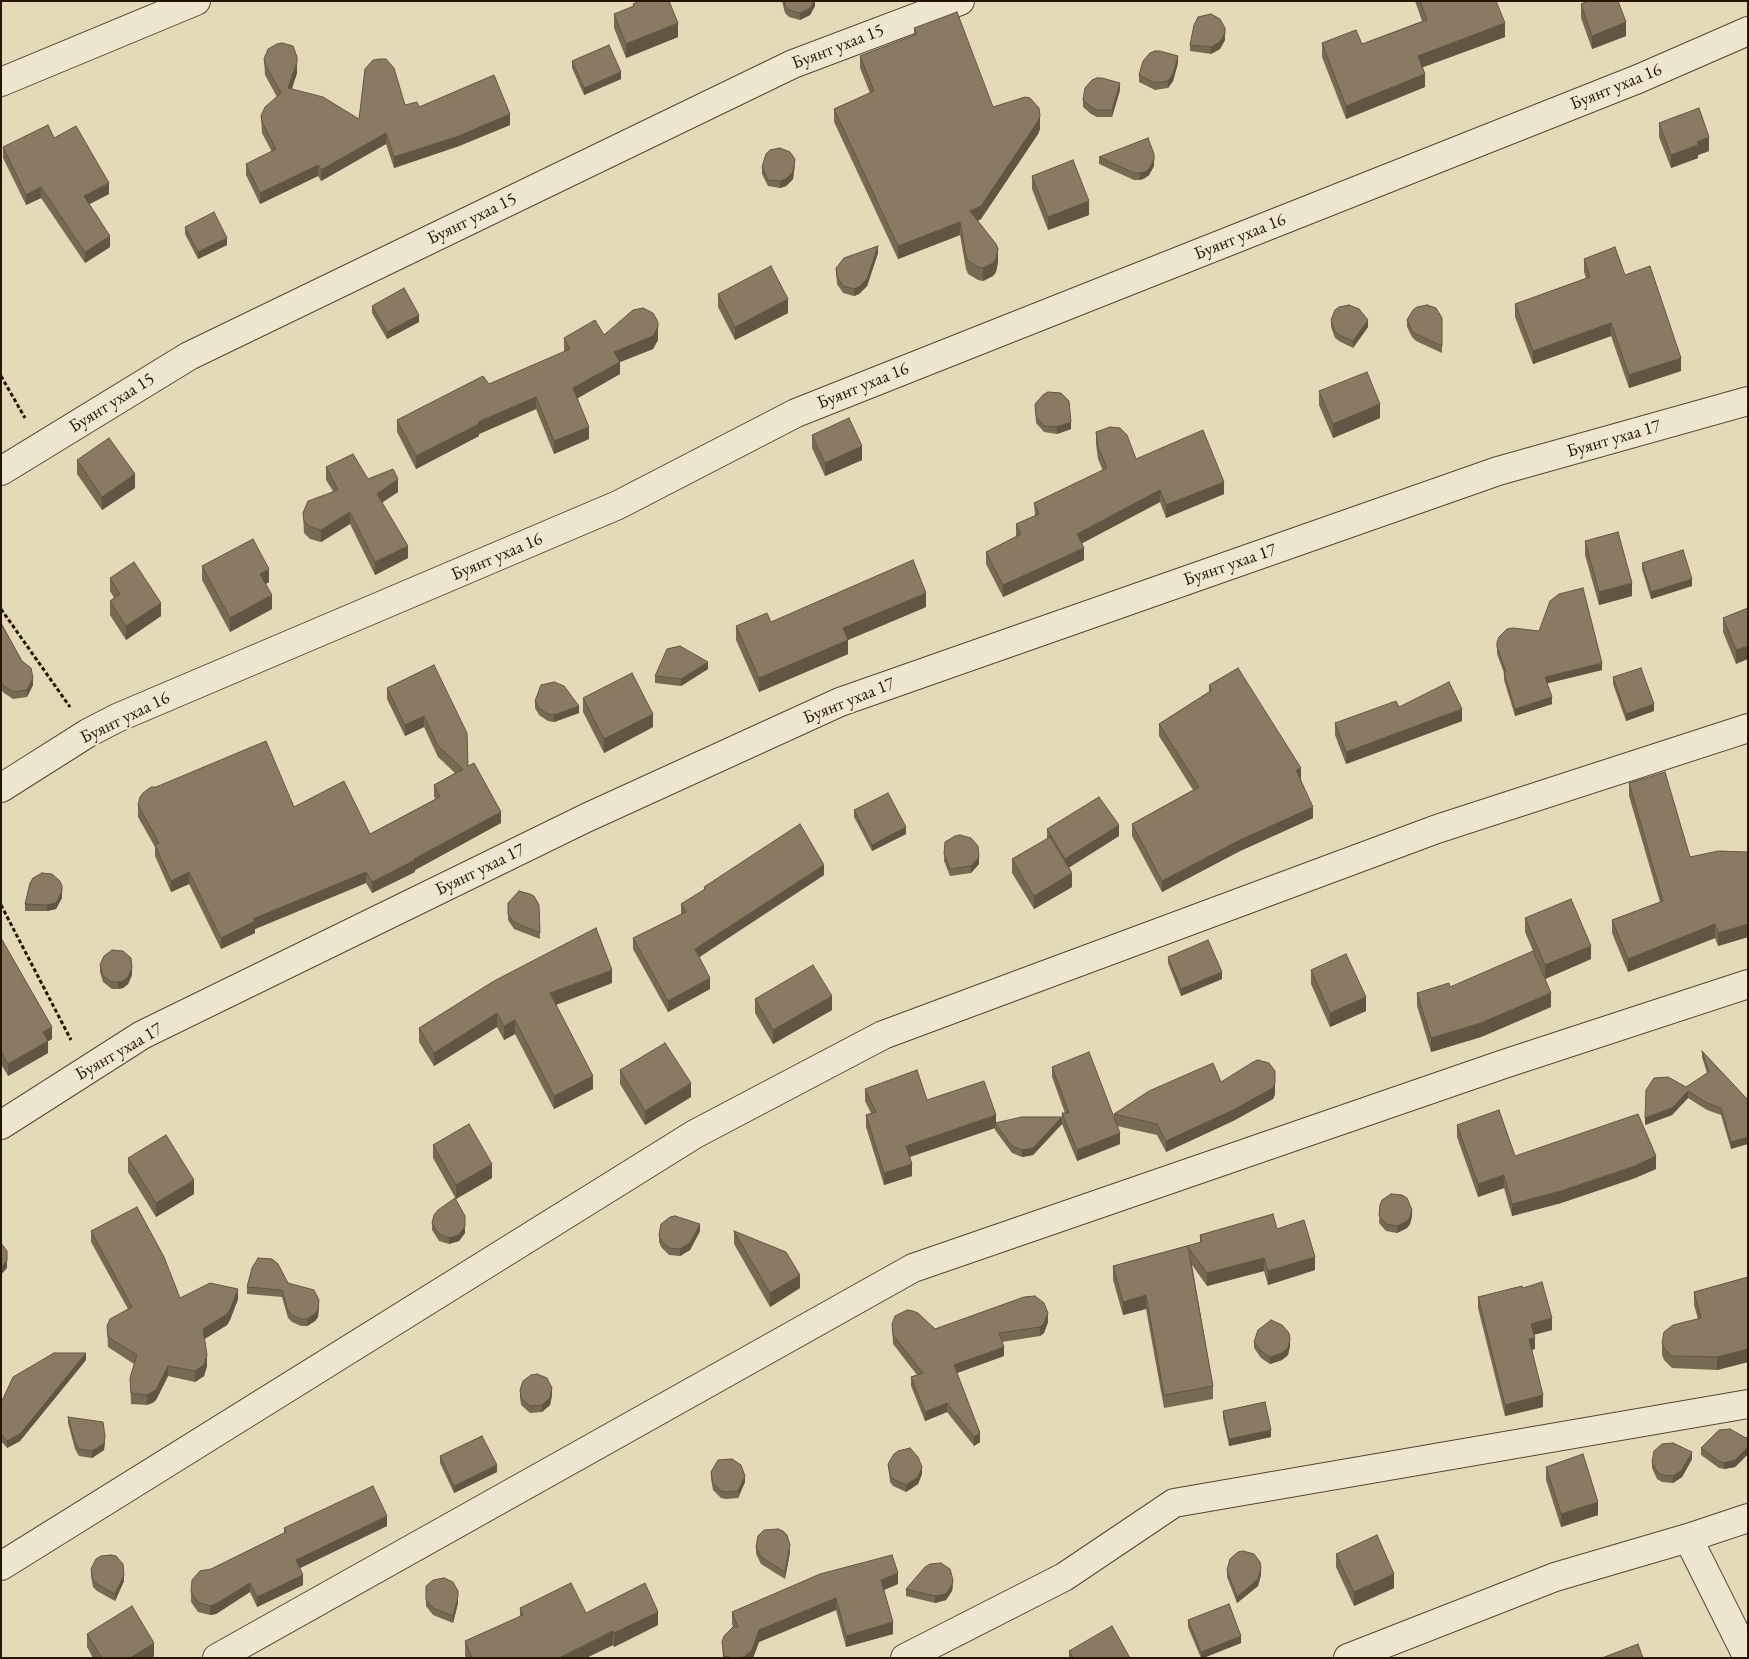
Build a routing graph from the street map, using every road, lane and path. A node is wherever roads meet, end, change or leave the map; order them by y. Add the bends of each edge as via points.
1 (196, 1) edge
2 (960, 1) edge
3 (1748, 31) edge
4 (1, 82) edge
5 (1, 376) edge
6 (1748, 401) edge
7 (42, 446) junction
8 (1, 471) edge
9 (1, 609) edge
10 (1748, 728) edge
11 (88, 733) junction
12 (1, 788) edge
13 (1, 905) edge
14 (1748, 984) edge
15 (86, 1070) junction
16 (1, 1125) edge
17 (1748, 1404) edge
18 (1748, 1518) edge
19 (1688, 1538) junction
20 (1, 1566) edge
21 (217, 1658) edge
22 (905, 1658) edge
23 (1348, 1658) edge
24 (1748, 1658) edge

1 - 4 street
2 - 7 street, Буянт ухаа 15 via 793,64 207,347
3 - 11 street, Буянт ухаа 16 via 1638,79 796,413 618,505
5 - 7 path
6 - 15 street, Буянт ухаа 17 via 1498,471 840,702 586,818 142,1035
7 - 8 street, Буянт ухаа 15
9 - 11 path
10 - 20 street via 1437,829 883,1035 694,1134
11 - 12 street, Буянт ухаа 16
13 - 15 path
14 - 21 street via 1504,1064 913,1268
15 - 16 street, Буянт ухаа 17
17 - 22 street via 1174,1502 1064,1577
18 - 19 street
19 - 23 street via 1555,1577
19 - 24 street

